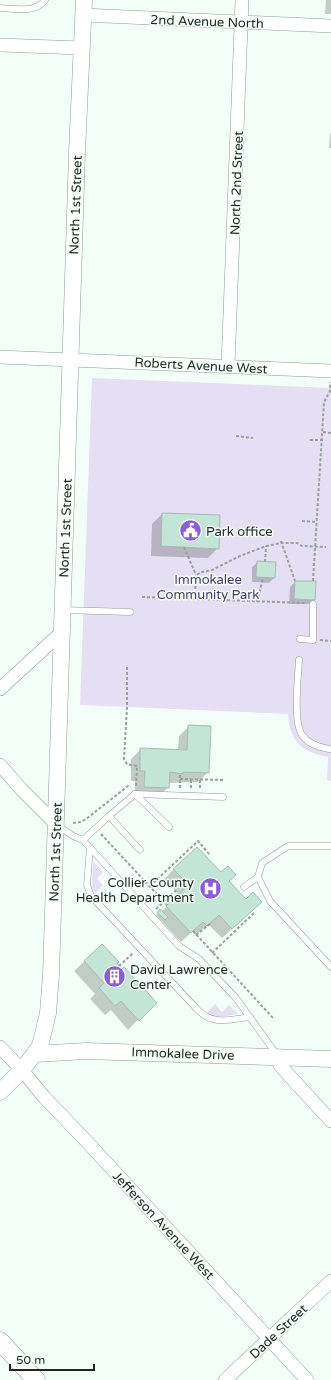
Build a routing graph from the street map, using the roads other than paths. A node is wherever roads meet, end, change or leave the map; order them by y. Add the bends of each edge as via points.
1 (45, 0) edge
2 (242, 0) edge
3 (0, 8) edge
4 (84, 8) edge
5 (241, 22) junction
6 (331, 26) edge
7 (0, 44) edge
8 (81, 48) junction
9 (0, 356) edge
10 (70, 359) junction
11 (228, 366) junction
12 (330, 375) edge
13 (313, 604) road end
14 (63, 610) junction
15 (130, 612) dead end
16 (62, 632) junction
17 (300, 639) dead end
18 (299, 660) dead end
19 (0, 689) edge
20 (329, 749) dead end
21 (0, 765) edge
22 (135, 794) junction
23 (223, 797) dead end
24 (109, 816) junction
25 (56, 824) junction
26 (169, 827) dead end
27 (84, 840) junction
28 (331, 846) edge
29 (90, 847) junction
30 (140, 850) dead end
31 (258, 877) junction
32 (244, 888) dead end
33 (331, 967) edge
34 (250, 1017) junction
35 (0, 1047) edge
36 (35, 1054) junction
37 (278, 1056) junction
38 (331, 1059) edge
39 (22, 1070) junction
40 (0, 1092) edge
41 (331, 1121) edge
42 (331, 1281) edge
43 (269, 1339) junction
44 (0, 1341) edge
45 (36, 1380) edge
46 (225, 1380) edge
47 (307, 1380) edge

1 - 3 lane via 42,5 24,10
2 - 5 street, North 2nd Street
4 - 5 street, 2nd Avenue North
4 - 8 street, North 1st Street
5 - 6 street, 2nd Avenue North
5 - 11 street, North 2nd Street
7 - 8 street
8 - 10 street, North 1st Street
9 - 10 street, Roberts Avenue West
10 - 11 street, Roberts Avenue West
10 - 14 street, North 1st Street
11 - 12 street, Roberts Avenue West
13 - 17 lane via 313,640
14 - 15 lane
14 - 16 street, North 1st Street
16 - 19 street
16 - 25 street, North 1st Street
18 - 20 lane via 298,724 302,735 314,746
21 - 25 street
22 - 23 lane
22 - 24 lane
22 - 26 lane
24 - 27 lane
24 - 30 lane
25 - 27 lane
25 - 36 street, North 1st Street via 48,1013 40,1046
27 - 29 lane
28 - 31 lane via 288,846 262,863
29 - 34 lane via 179,946 199,959 236,998
29 - 34 lane via 87,885 91,896 203,1016 220,1021
31 - 32 lane
31 - 33 lane via 270,901
34 - 37 lane
35 - 39 street, Jefferson Avenue West
36 - 37 street, Immokalee Drive via 86,1051
36 - 39 street, North 1st Street
37 - 38 street, Immokalee Drive
37 - 41 street via 280,1065
39 - 40 street, North 1st Street
39 - 43 street, Jefferson Avenue West via 44,1097
42 - 43 street, Dade Street
43 - 46 street, Dade Street
43 - 47 street, Jefferson Avenue West
44 - 45 main road

